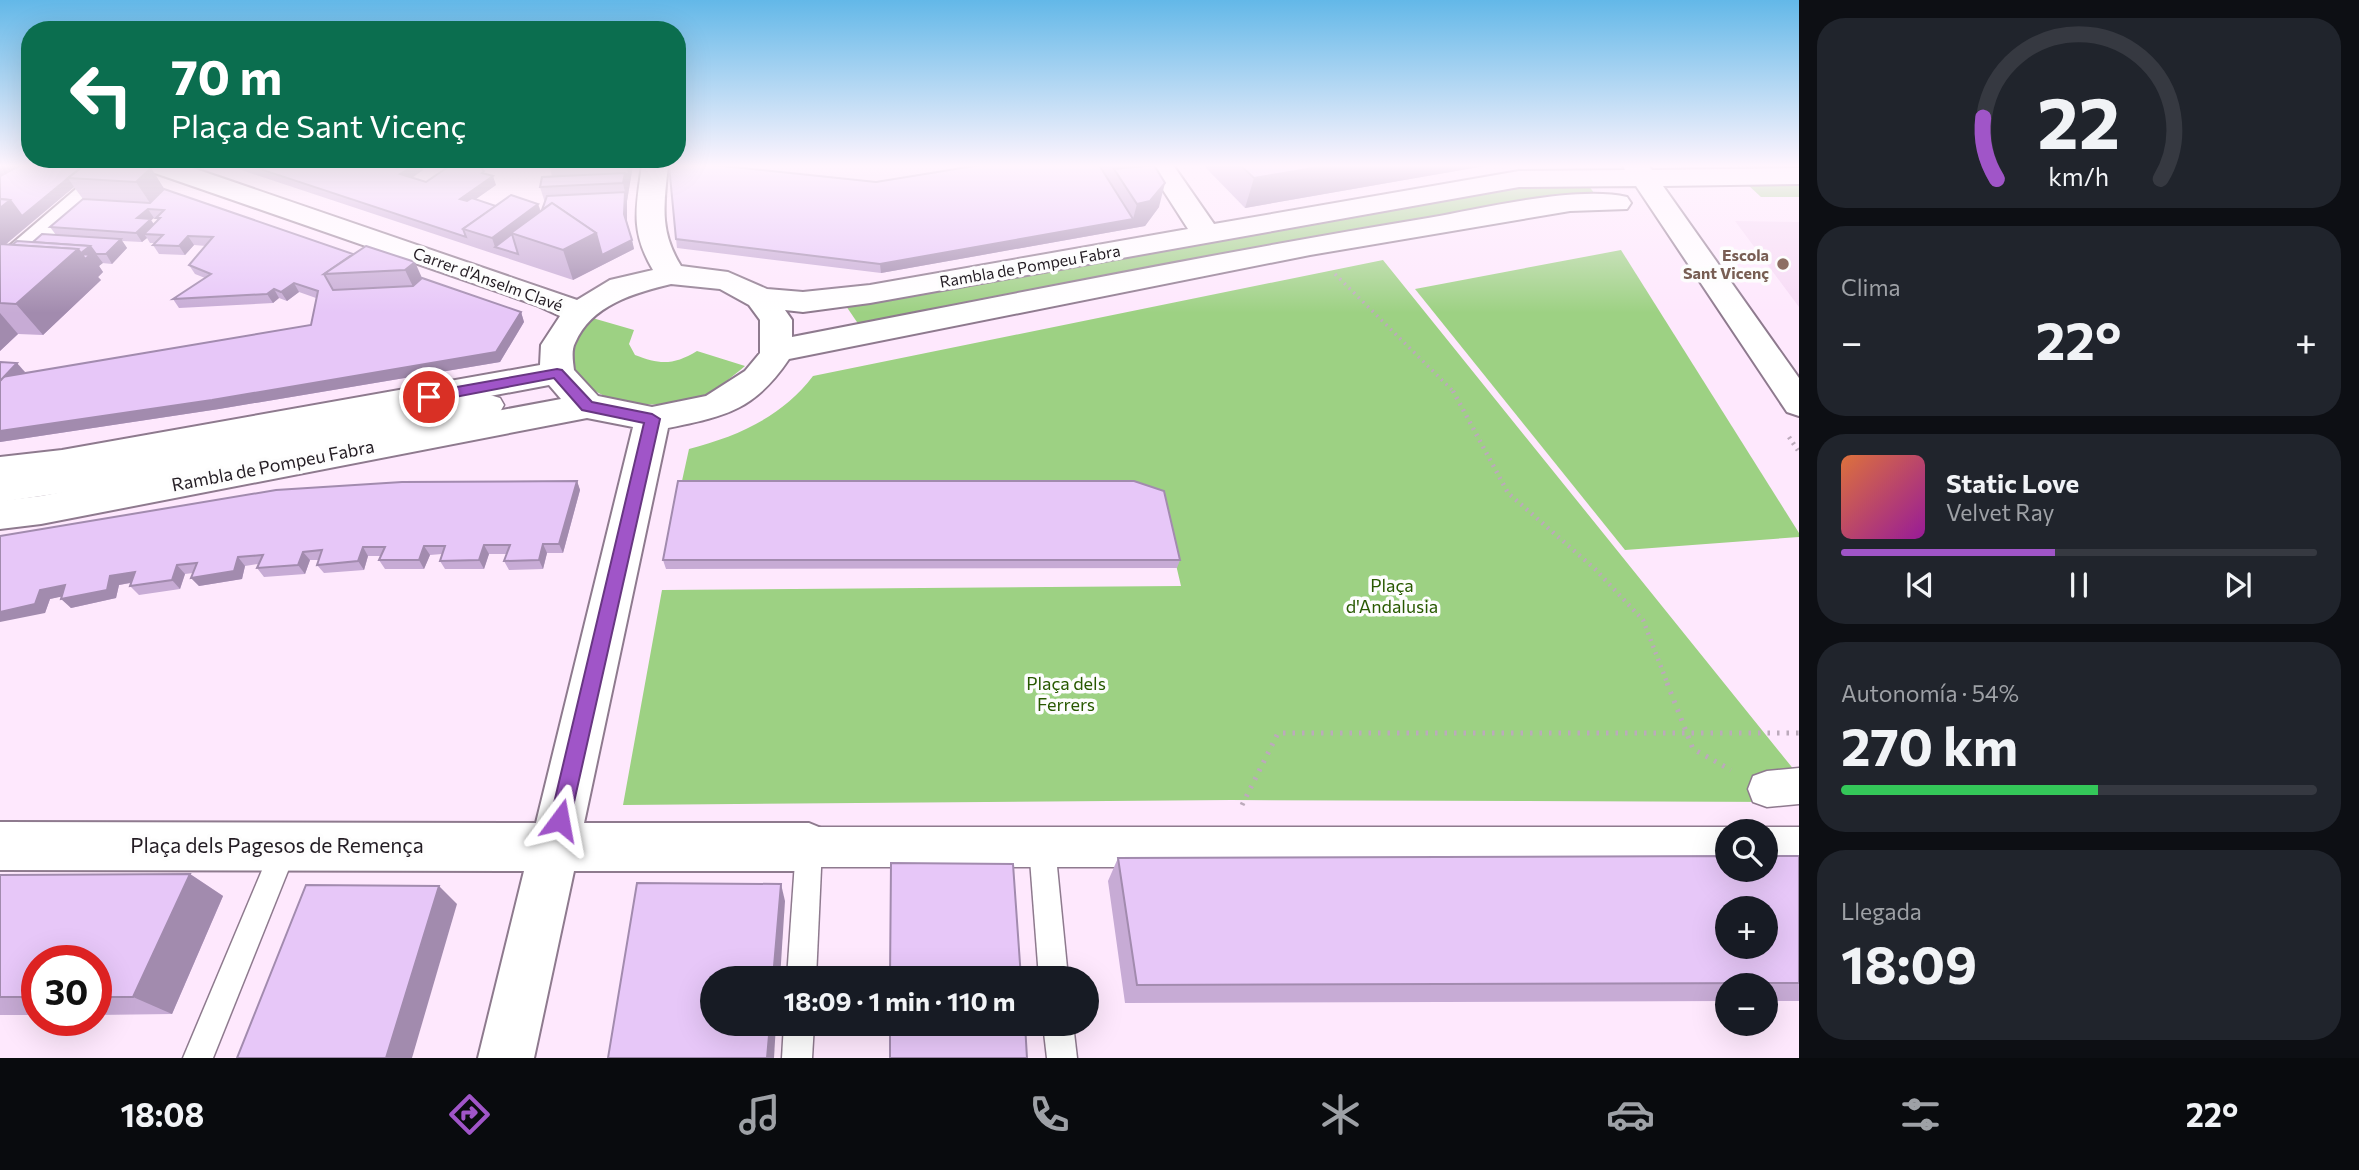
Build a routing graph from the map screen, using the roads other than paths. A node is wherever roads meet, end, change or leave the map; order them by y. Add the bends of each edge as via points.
1 (63, 214) edge
2 (302, 214) edge
3 (651, 214) edge
4 (1193, 214) edge
5 (1325, 214) edge
6 (1501, 214) edge
7 (1667, 214) edge
8 (1207, 236) junction
9 (0, 269) edge
10 (671, 275) junction
11 (760, 298) junction
12 (578, 312) junction
13 (776, 351) junction
14 (557, 373) junction
15 (1799, 404) edge
16 (491, 405) dead end
17 (587, 406) junction
18 (652, 419) junction
19 (0, 470) edge
20 (0, 491) edge
21 (0, 515) edge
22 (285, 845) junction
23 (0, 846) edge
24 (554, 846) junction
25 (1042, 846) junction
26 (809, 847) junction
27 (1715, 847) edge
28 (1778, 847) edge
29 (1799, 847) edge
30 (803, 966) edge
31 (1053, 966) edge
32 (798, 1036) edge
33 (1059, 1036) edge
34 (198, 1058) edge
35 (506, 1058) edge
36 (797, 1058) edge
37 (1062, 1058) edge

1 - 9 street
2 - 12 street, Carrer d'Anselm Clavé
3 - 10 street via 654,247
4 - 8 street
5 - 8 street, Rambla de Pompeu Fabra
6 - 13 street, Rambla de Pompeu Fabra
7 - 15 street
8 - 11 street, Rambla de Pompeu Fabra via 870,294 803,302
10 - 11 street via 728,281
10 - 12 street via 621,286
11 - 13 street via 776,320
12 - 14 street via 557,345
13 - 18 street via 757,379 716,406
14 - 17 street
14 - 19 street via 62,463
16 - 20 street, Rambla de Pompeu Fabra via 136,471
17 - 18 street
17 - 21 street, Rambla de Pompeu Fabra
18 - 24 street
22 - 23 street, Plaça dels Pagesos de Remença
22 - 24 street, Plaça dels Pagesos de Remença
22 - 34 lane
24 - 26 street
24 - 35 street
25 - 26 street
25 - 27 street
25 - 31 lane
26 - 30 lane
28 - 29 street
32 - 36 lane
33 - 37 lane

